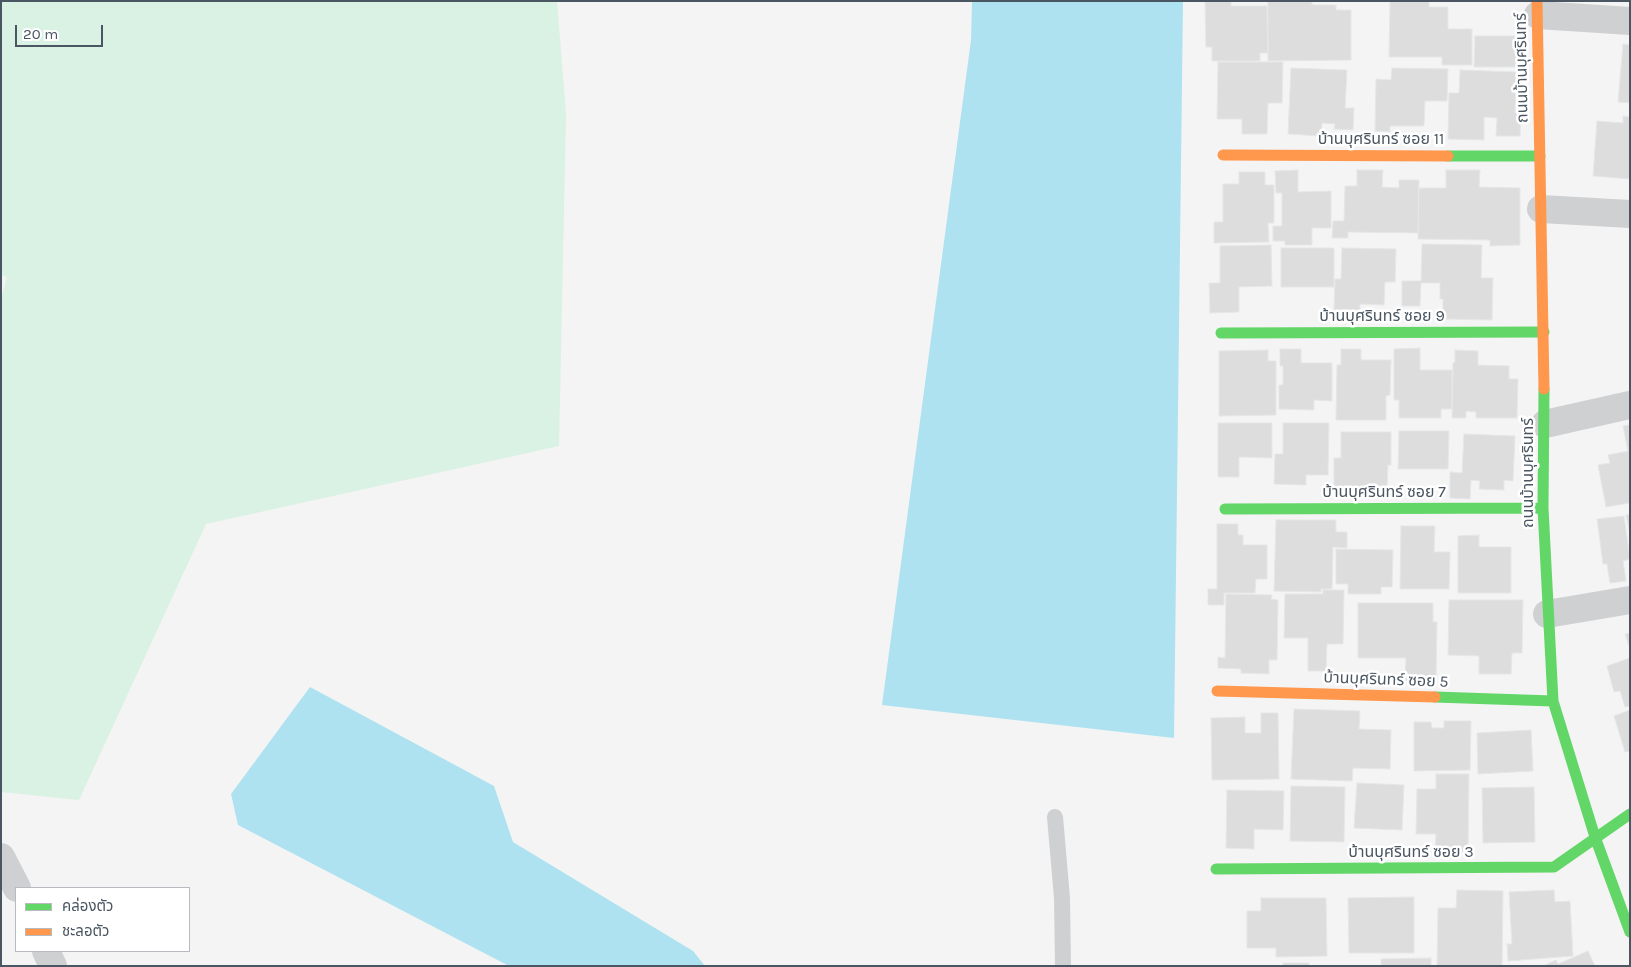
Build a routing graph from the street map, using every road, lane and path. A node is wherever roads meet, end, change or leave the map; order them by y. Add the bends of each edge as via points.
1 (1538, 8) edge
2 (1630, 21) edge
3 (1223, 155) dead end
4 (1540, 156) junction
5 (1541, 209) junction
6 (1630, 214) edge
7 (1544, 332) junction
8 (1221, 333) dead end
9 (1630, 405) edge
10 (1545, 424) junction
11 (1543, 508) junction
12 (1225, 509) dead end
13 (1630, 600) edge
14 (1548, 614) junction
15 (1217, 691) dead end
16 (1553, 701) junction
17 (1630, 814) edge
18 (1055, 817) dead end
19 (1596, 837) junction
20 (1, 857) edge
21 (1216, 869) dead end
22 (16, 887) edge
23 (1630, 932) edge
24 (46, 952) edge
25 (53, 966) edge
26 (1063, 966) edge

1 - 2 street
1 - 4 street, ถนนบ้านบุศรินทร์
3 - 4 street, บ้านบุศรินทร์ ซอย 11
4 - 5 street, ถนนบ้านบุศรินทร์
5 - 6 street
5 - 7 street, ถนนบ้านบุศรินทร์
7 - 8 street, บ้านบุศรินทร์ ซอย 9
7 - 10 street, ถนนบ้านบุศรินทร์
9 - 10 street
10 - 11 street, ถนนบ้านบุศรินทร์
11 - 12 street, บ้านบุศรินทร์ ซอย 7
11 - 14 street, ถนนบ้านบุศรินทร์
13 - 14 street
14 - 16 street, ถนนบ้านบุศรินทร์
15 - 16 street, บ้านบุศรินทร์ ซอย 5
16 - 19 street, ถนนบ้านบุศรินทร์
17 - 19 street, บ้านบุศรินทร์ ซอย 3
18 - 26 lane via 1062,898
19 - 21 street, บ้านบุศรินทร์ ซอย 3 via 1554,867
19 - 23 street, ถนนบ้านบุศรินทร์
20 - 22 street
24 - 25 street

